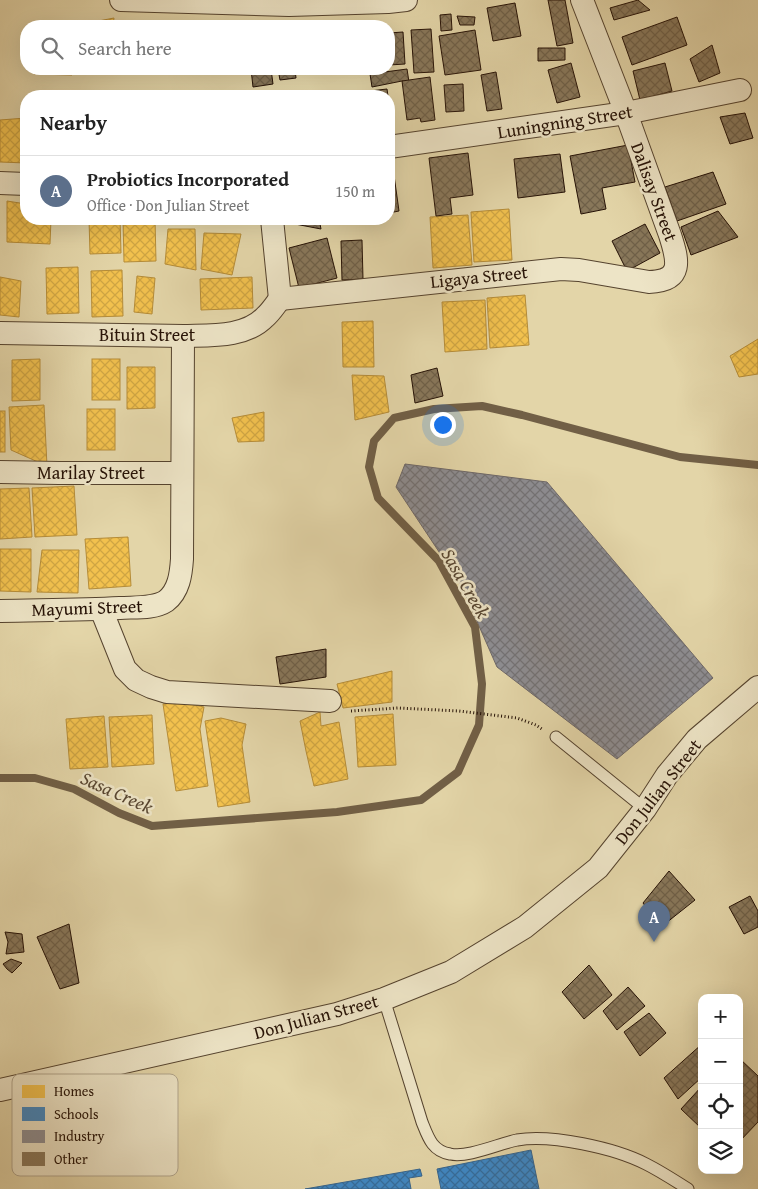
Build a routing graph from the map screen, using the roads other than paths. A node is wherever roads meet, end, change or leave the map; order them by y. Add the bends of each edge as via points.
1 (121, 0) edge
2 (406, 0) edge
3 (582, 0) edge
4 (292, 2) edge
5 (740, 90) dead end
6 (626, 113) junction
7 (395, 146) edge
8 (0, 183) edge
9 (20, 184) edge
10 (273, 225) edge
11 (675, 273) joint
12 (280, 299) junction
13 (0, 333) edge
14 (182, 336) junction
15 (0, 472) edge
16 (182, 473) junction
17 (100, 609) junction
18 (0, 611) edge
19 (758, 687) edge
20 (330, 701) road end
21 (556, 737) road end
22 (645, 808) junction
23 (384, 999) junction
24 (71, 1074) edge
25 (688, 1189) edge

1 - 4 street
2 - 4 street via 360,4
3 - 6 street, Dalisay Street
5 - 6 street, Luningning Street
6 - 7 street, Luningning Street
6 - 11 street, Dalisay Street via 676,252
8 - 9 street
10 - 12 street
11 - 12 street, Ligaya Street via 669,278 650,282 561,269
12 - 14 street, Bituin Street via 265,318 252,327 234,333
13 - 14 street, Bituin Street
14 - 16 street
15 - 16 street, Marilay Street
16 - 17 street, Mayumi Street via 181,572 177,587 171,596 153,606
17 - 18 street, Mayumi Street
17 - 20 street via 125,669 136,680 152,687 167,692
19 - 22 street, Don Julian Street via 697,739
21 - 22 lane
22 - 23 street, Don Julian Street via 598,868 525,926 451,972
23 - 24 street, Don Julian Street via 337,1014
23 - 25 lane via 422,1122 438,1150 451,1155 518,1140 550,1138 618,1152 645,1163

